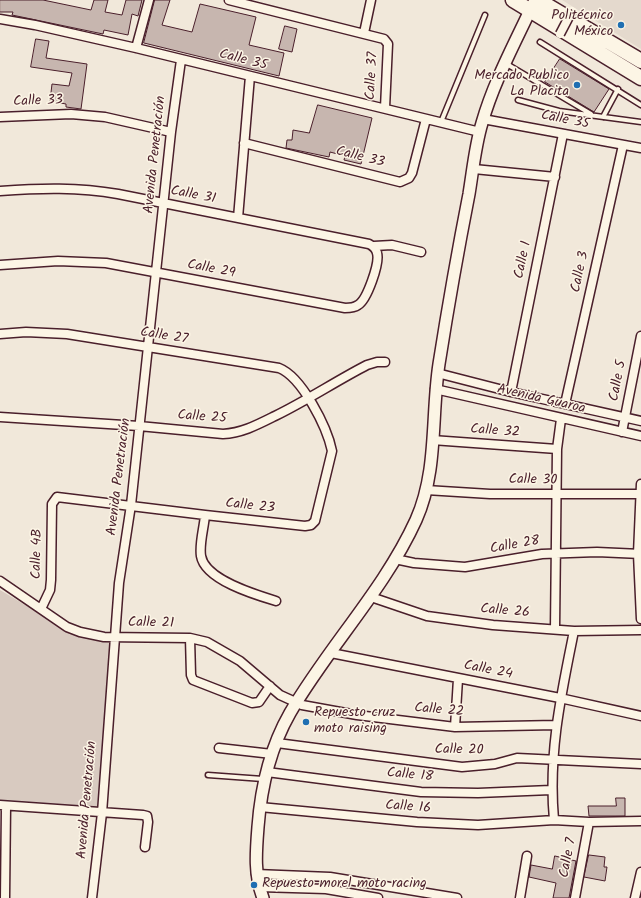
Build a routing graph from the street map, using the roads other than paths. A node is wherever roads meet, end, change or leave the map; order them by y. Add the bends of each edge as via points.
1 (150, 0) edge
2 (229, 0) edge
3 (371, 0) edge
4 (512, 0) edge
5 (538, 0) edge
6 (532, 6) edge
7 (572, 11) dead end
8 (485, 15) dead end
9 (0, 19) edge
10 (364, 33) junction
11 (560, 34) dead end
12 (540, 42) dead end
13 (136, 48) junction
14 (181, 60) junction
15 (641, 61) edge
16 (505, 63) junction
17 (250, 76) junction
18 (641, 78) edge
19 (618, 89) junction
20 (518, 100) dead end
21 (641, 105) edge
22 (385, 108) junction
23 (593, 115) junction
24 (0, 116) edge
25 (603, 116) junction
26 (426, 119) junction
27 (483, 119) junction
28 (641, 122) edge
29 (441, 123) junction
30 (171, 132) junction
31 (480, 132) junction
32 (563, 134) junction
33 (244, 143) junction
34 (623, 145) junction
35 (641, 148) edge
36 (474, 169) junction
37 (554, 177) junction
38 (0, 191) edge
39 (164, 203) junction
40 (238, 218) junction
41 (375, 249) junction
42 (421, 252) dead end
43 (0, 264) edge
44 (156, 272) junction
45 (0, 334) edge
46 (641, 336) edge
47 (148, 348) junction
48 (385, 362) dead end
49 (437, 374) junction
50 (435, 389) junction
51 (511, 392) junction
52 (308, 400) junction
53 (565, 404) junction
54 (0, 417) edge
55 (625, 418) junction
56 (561, 419) junction
57 (641, 421) edge
58 (139, 426) junction
59 (622, 432) junction
60 (641, 436) edge
61 (432, 440) junction
62 (557, 450) junction
63 (641, 488) edge
64 (426, 490) junction
65 (556, 494) junction
66 (54, 499) joint
67 (131, 505) junction
68 (205, 515) junction
69 (556, 553) junction
70 (639, 554) edge
71 (395, 559) junction
72 (0, 581) edge
73 (371, 597) junction
74 (276, 601) dead end
75 (41, 609) junction
76 (641, 619) edge
77 (555, 629) junction
78 (641, 630) edge
79 (574, 631) junction
80 (114, 637) junction
81 (190, 638) junction
82 (331, 654) junction
83 (458, 679) junction
84 (270, 686) junction
85 (560, 698) junction
86 (297, 704) junction
87 (641, 716) edge
88 (556, 725) junction
89 (455, 727) junction
90 (277, 743) junction
91 (219, 748) dead end
92 (272, 754) junction
93 (553, 760) junction
94 (641, 764) edge
95 (208, 775) dead end
96 (265, 775) junction
97 (551, 790) junction
98 (3, 806) edge
99 (260, 807) junction
100 (102, 813) junction
101 (554, 820) junction
102 (641, 821) edge
103 (589, 822) junction
104 (145, 847) dead end
105 (526, 856) dead end
106 (641, 872) edge
107 (256, 874) junction
108 (259, 887) junction
109 (363, 896) edge
110 (443, 897) edge
111 (5, 898) edge
112 (92, 898) edge
113 (264, 898) edge
114 (378, 898) edge
115 (457, 898) edge
116 (520, 898) edge
117 (575, 898) edge
118 (635, 898) edge

1 - 13 street
2 - 10 street, Calle 37
3 - 10 street
4 - 6 highway
5 - 15 highway
6 - 16 main road
6 - 18 highway
7 - 11 street, bridge
8 - 29 lane
9 - 13 street, Calle 35
10 - 22 street, Calle 37 via 384,39 388,44
12 - 19 lane
13 - 14 street, Calle 35
14 - 17 street, Calle 35
14 - 30 street, Avenida Penetración
16 - 23 lane
16 - 27 main road
17 - 22 street, Calle 35
17 - 33 street
19 - 21 lane
19 - 25 lane
20 - 23 lane via 552,110
22 - 26 street, Calle 35
23 - 25 lane
24 - 30 street, Calle 33 via 71,114 105,117
25 - 28 lane
26 - 29 street, Calle 35
26 - 33 street, Calle 33 via 412,173 405,181 400,182
27 - 31 main road
27 - 32 street, Calle 35
29 - 31 street, Calle 35
30 - 39 street, Avenida Penetración
31 - 36 main road
32 - 34 street, Calle 35
32 - 37 street, Calle 1
33 - 40 street
34 - 35 street, Calle 35
34 - 53 street, Calle 3
36 - 37 street
36 - 49 main road
37 - 51 street, Calle 1
38 - 39 street, Calle 31 via 39,188 87,189
39 - 40 street, Calle 31
39 - 44 street, Avenida Penetración
40 - 41 street, Calle 31 via 369,244
41 - 42 street, Calle 31 via 392,245
41 - 44 street, Calle 29 via 378,262 367,292 362,301 351,308
43 - 44 street, Calle 29 via 106,262
44 - 47 street, Avenida Penetración
45 - 47 street, Calle 27 via 67,334
46 - 55 street, Calle 5
47 - 52 street, Calle 27 via 279,368 294,378
47 - 58 street, Avenida Penetración
48 - 52 street, Calle 25 via 367,365
49 - 50 main road
49 - 51 street, Avenida Guaroa
50 - 56 street, Avenida Guaroa
50 - 61 main road
51 - 53 street, Avenida Guaroa
52 - 58 street, Calle 25 via 235,434
52 - 68 street, Calle 23 via 324,428 332,451 315,521 305,526
53 - 55 street, Avenida Guaroa
54 - 58 street, Calle 25
55 - 57 street, Avenida Guaroa
55 - 59 street, Calle 5
56 - 59 street, Avenida Guaroa
56 - 62 street
58 - 67 street, Avenida Penetración
59 - 60 street, Avenida Guaroa
61 - 62 street, Calle 32
61 - 64 main road via 431,467
62 - 65 street
63 - 65 street, Calle 30
63 - 70 street
64 - 65 street, Calle 30
64 - 71 main road via 416,520
65 - 69 street
66 - 67 street, Calle 23 via 63,497
66 - 75 street, Calle 4B via 50,590
67 - 68 street, Calle 23
67 - 80 street, Avenida Penetración
68 - 74 street via 201,552 205,565 229,582
69 - 70 street, Calle 28
69 - 71 street, Calle 28 via 528,555 466,566 414,563
69 - 77 street
70 - 76 street
71 - 73 main road
72 - 75 street, Calle 21
73 - 77 street, Calle 26 via 427,616 493,625
73 - 82 main road
75 - 80 street, Calle 21 via 80,632
77 - 79 street, Calle 26
78 - 79 street, Calle 26
79 - 85 street
80 - 81 street, Calle 21
80 - 100 street, Avenida Penetración
81 - 84 street, Calle 21 via 218,647
81 - 84 street via 193,680 252,703 259,702
82 - 83 street, Calle 24
82 - 86 main road
83 - 85 street, Calle 24
83 - 89 street
84 - 86 street, Calle 21
85 - 87 street, Calle 24
85 - 88 street
86 - 89 street, Calle 22 via 337,712
86 - 90 main road
88 - 89 street, Calle 22
88 - 93 street
90 - 92 main road
90 - 93 street, Calle 20 via 462,768 517,758
91 - 92 street
92 - 96 main road
93 - 94 street, Calle 20
93 - 97 street
95 - 96 lane
96 - 97 street, Calle 18 via 421,792
96 - 99 main road
97 - 101 street
98 - 100 street
98 - 111 street
99 - 101 street, Calle 16 via 417,822 478,825
99 - 107 main road
100 - 104 street via 147,816
100 - 112 street, Avenida Penetración
101 - 103 street, Calle 16
102 - 103 street, Calle 16
103 - 117 street, Calle 7
105 - 116 street
106 - 118 street
107 - 108 main road
107 - 110 street via 330,877
108 - 109 street via 326,889
108 - 113 main road
109 - 114 street
110 - 115 street

